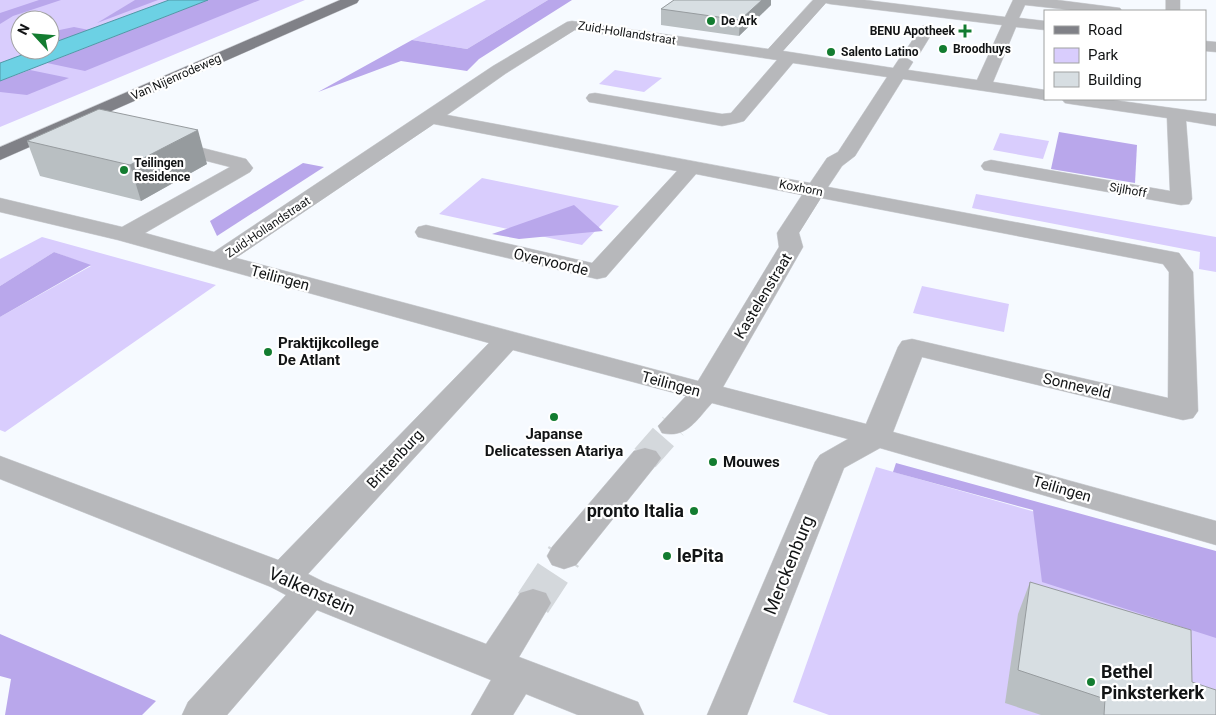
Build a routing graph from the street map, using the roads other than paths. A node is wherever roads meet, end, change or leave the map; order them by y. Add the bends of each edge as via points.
1 (328, 0) edge
2 (352, 0) edge
3 (821, 0) edge
4 (830, 0) edge
5 (1106, 10) edge
6 (929, 16) edge
7 (1012, 22) junction
8 (1044, 26) edge
9 (780, 56) junction
10 (905, 63) junction
11 (983, 86) junction
12 (1044, 95) edge
13 (595, 98) dead end
14 (1078, 100) edge
15 (1176, 114) junction
16 (431, 118) junction
17 (1216, 120) edge
18 (0, 140) edge
19 (148, 140) edge
20 (0, 154) edge
21 (991, 166) dead end
22 (691, 168) junction
23 (816, 191) junction
24 (0, 205) edge
25 (426, 232) dead end
26 (125, 235) junction
27 (1171, 258) joint
28 (216, 261) junction
29 (507, 340) junction
30 (705, 393) junction
31 (673, 426) tunnel mouth
32 (876, 437) junction
33 (645, 458) tunnel mouth
34 (0, 467) edge
35 (1216, 533) edge
36 (564, 556) tunnel mouth
37 (297, 585) junction
38 (533, 603) tunnel mouth
39 (505, 670) junction
40 (202, 715) edge
41 (491, 715) edge
42 (624, 715) edge
43 (727, 715) edge

1 - 18 main road, Van Nijenrodeweg
2 - 20 main road, Van Nijenrodeweg
3 - 9 street
4 - 6 street
5 - 7 street via 1020,0
6 - 7 street
6 - 10 street, Kastelenstraat
7 - 8 street
7 - 11 street
9 - 10 street, Zuid-Hollandstraat
9 - 13 street via 737,116 722,120
9 - 16 street, Zuid-Hollandstraat via 572,25 499,70
10 - 11 street, Zuid-Hollandstraat
10 - 23 street, Kastelenstraat via 845,156 834,162
11 - 12 street, Zuid-Hollandstraat
14 - 15 street
15 - 17 street
15 - 21 street, Sijlhoff via 1181,199
16 - 22 street, Koxhorn
16 - 28 street, Zuid-Hollandstraat
19 - 26 street via 239,163 242,168
22 - 23 street, Koxhorn
22 - 25 street, Overvoorde via 597,272
23 - 27 street, Koxhorn
23 - 30 street, Kastelenstraat via 788,233 791,247
24 - 26 street, Teilingen
26 - 28 street, Teilingen
27 - 32 street, Sonneveld via 1181,272 1184,411 912,347
28 - 29 street, Teilingen
29 - 30 street, Teilingen
29 - 37 street, Brittenburg
30 - 31 street, Kastelenstraat
30 - 32 street, Teilingen
32 - 35 street, Teilingen
32 - 43 street, Merckenburg via 831,462
33 - 36 street
34 - 37 street, Valkenstein
37 - 39 street, Valkenstein
37 - 40 street, Brittenburg
38 - 39 street
39 - 41 street
39 - 42 street, Valkenstein

